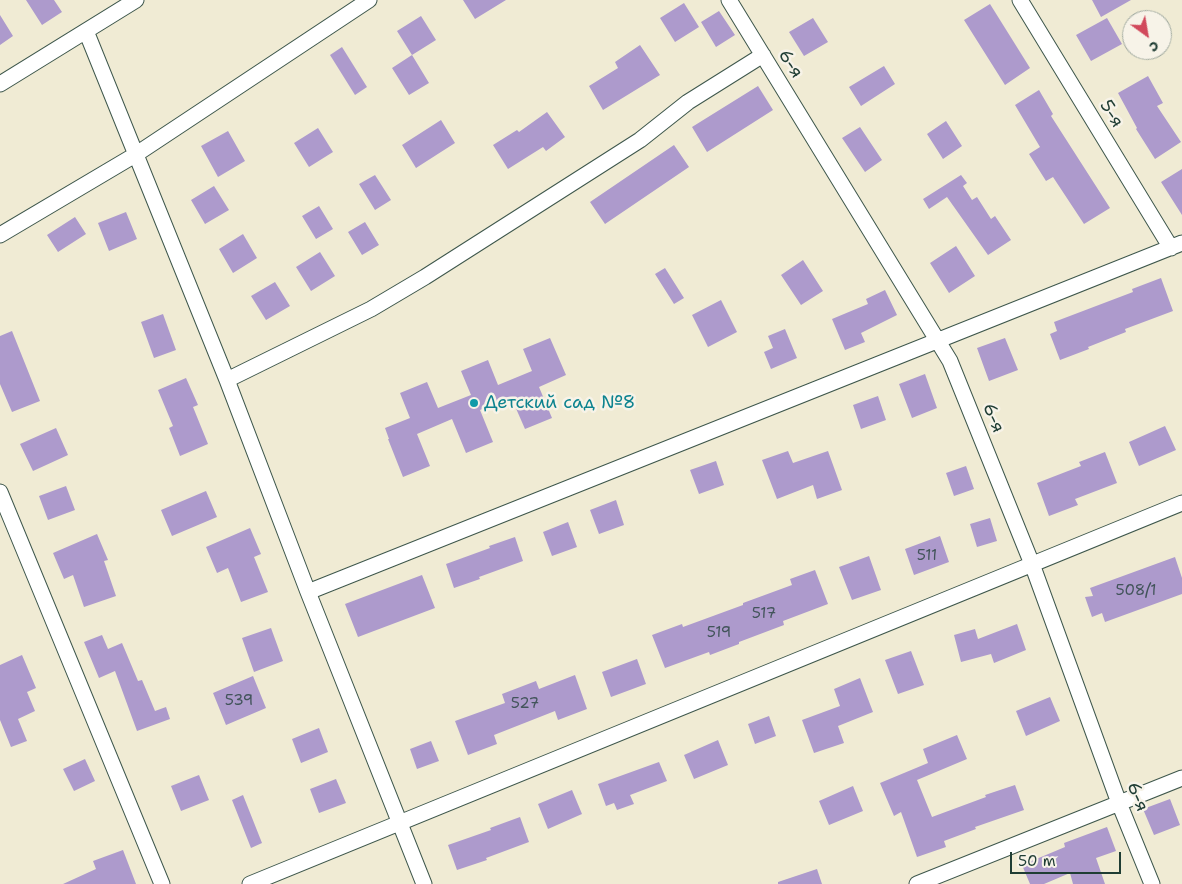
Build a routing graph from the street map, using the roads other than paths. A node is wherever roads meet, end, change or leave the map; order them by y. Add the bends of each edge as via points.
1 (136, 0) edge
2 (369, 0) edge
3 (729, 0) edge
4 (1020, 0) edge
5 (86, 31) junction
6 (763, 55) junction
7 (0, 84) edge
8 (135, 155) junction
9 (0, 235) edge
10 (1176, 245) edge
11 (938, 341) junction
12 (227, 380) junction
13 (0, 492) edge
14 (1182, 503) edge
15 (1032, 564) junction
16 (308, 592) junction
17 (1182, 778) edge
18 (1119, 803) junction
19 (399, 823) junction
20 (162, 884) edge
21 (250, 884) edge
22 (424, 884) edge
23 (917, 884) edge
24 (1152, 884) edge

1 - 5 street
2 - 8 street
3 - 6 street, 6-я
4 - 10 street, 5-я
5 - 7 street
5 - 8 street
6 - 11 street, 6-я
6 - 12 street via 688,102 640,140 425,277 371,309
8 - 9 street
8 - 12 street
10 - 11 street
11 - 15 street, 6-я via 950,361
11 - 16 street
12 - 16 street
13 - 20 street
14 - 15 street
15 - 18 street, 6-я
15 - 19 street
16 - 19 street
17 - 18 street
18 - 23 street
18 - 24 street, 6-я
19 - 21 street
19 - 22 street

